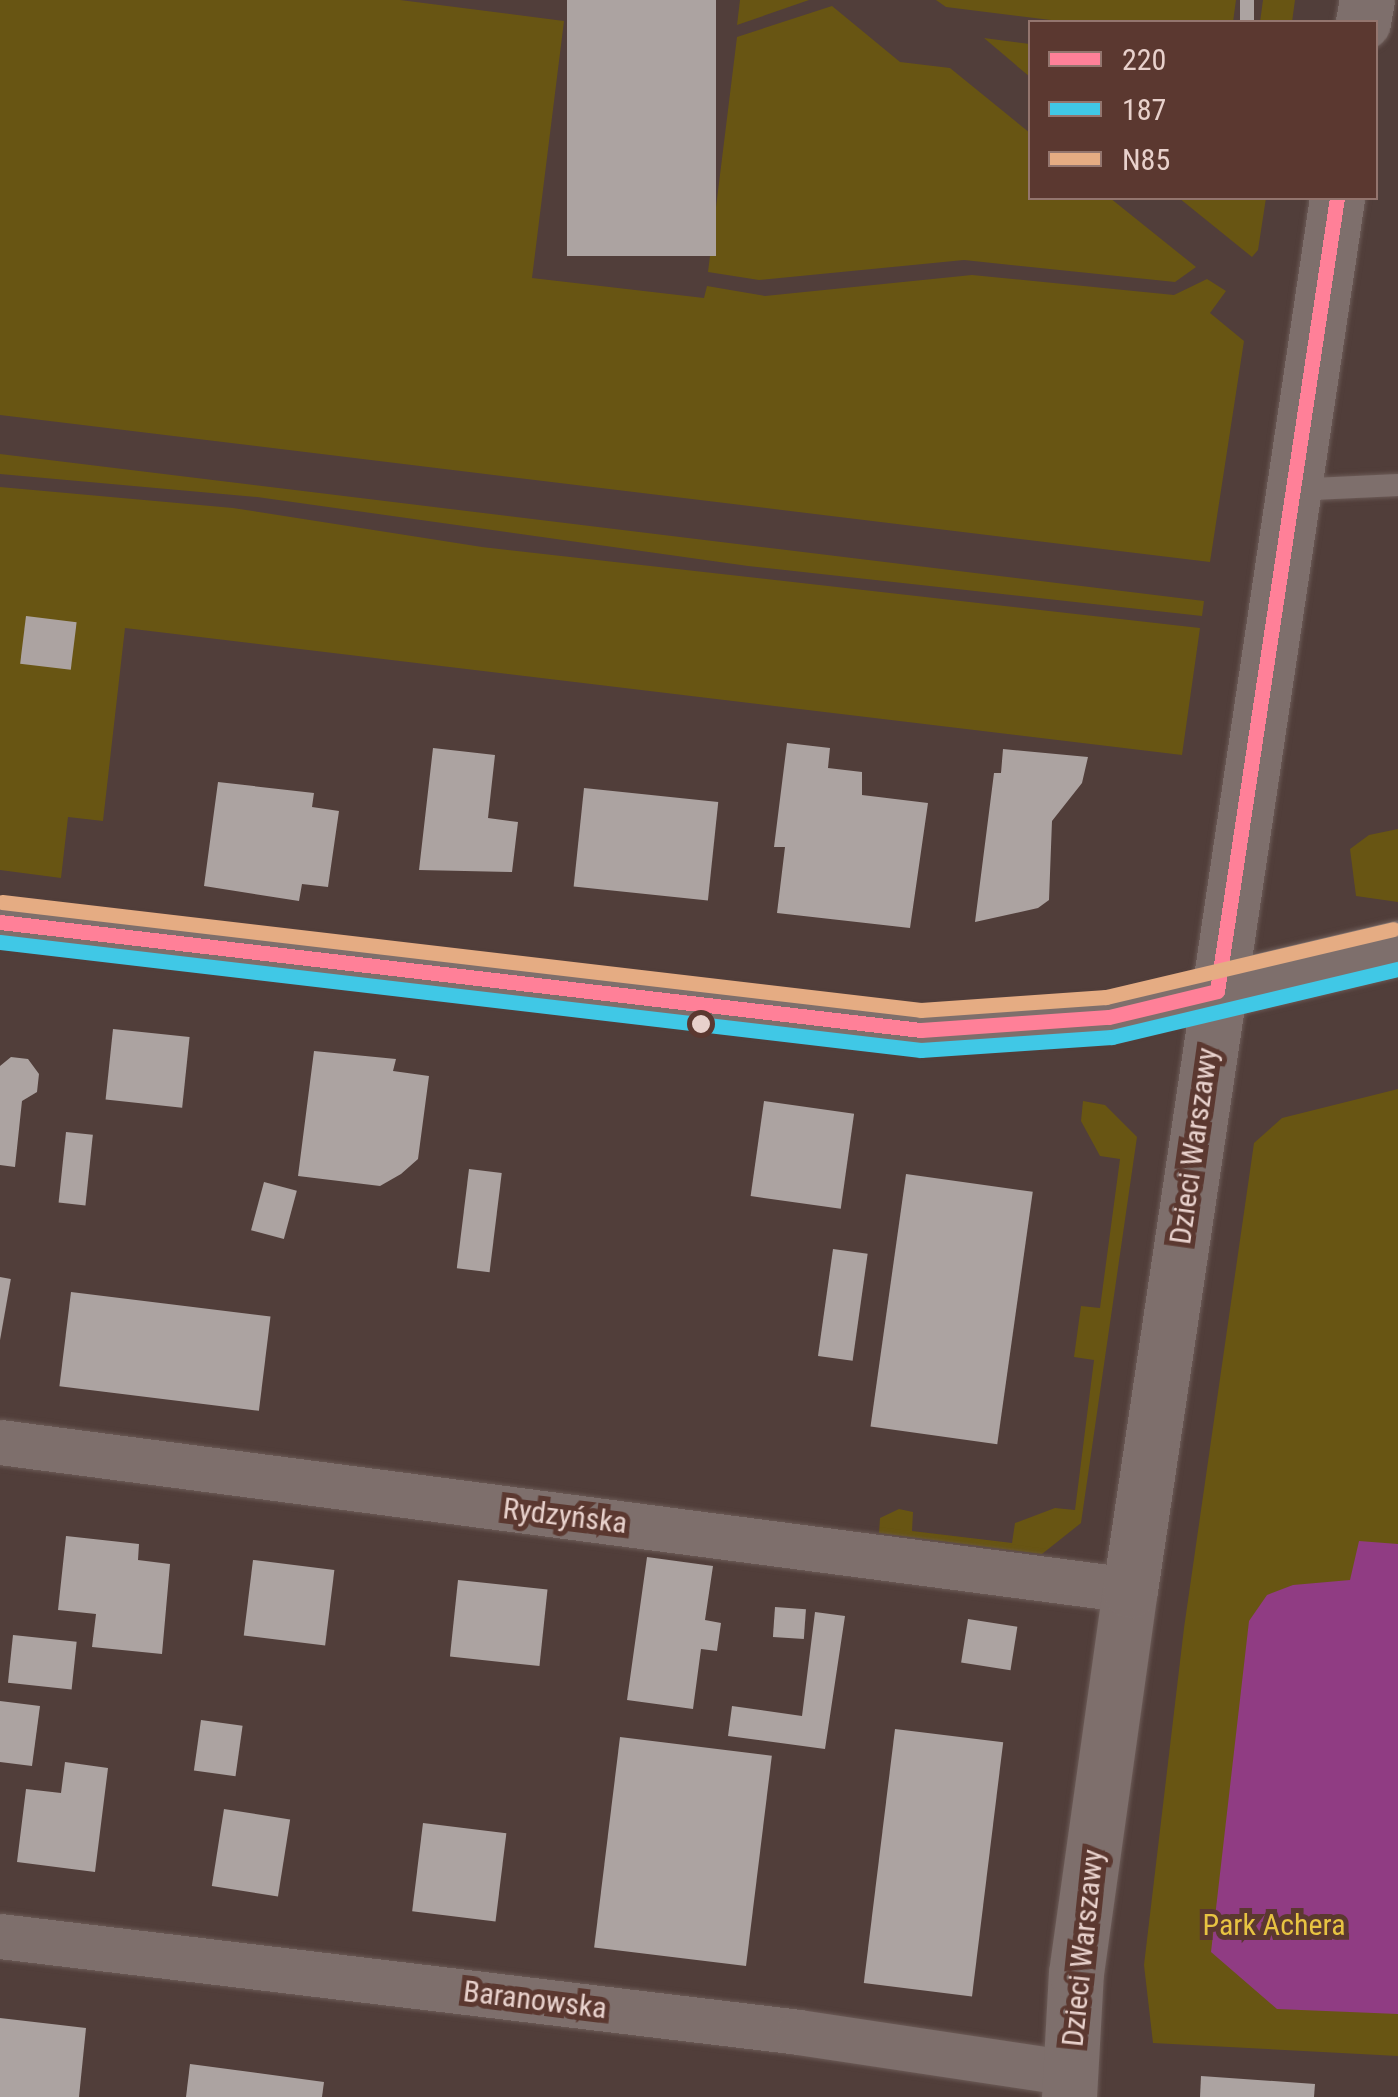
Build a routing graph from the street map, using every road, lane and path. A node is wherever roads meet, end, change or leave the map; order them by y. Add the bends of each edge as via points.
1 (1337, 200) edge
2 (1398, 486) edge
3 (1292, 490) junction
4 (0, 922) edge
5 (1398, 948) edge
6 (1217, 991) junction
7 (0, 1442) edge
8 (1130, 1590) junction
9 (0, 1936) edge
10 (1069, 2085) edge

1 - 3 street, Dzieci Warszawy
2 - 3 lane
3 - 6 street, Dzieci Warszawy
4 - 6 street via 921,1030 1109,1017
5 - 6 street
6 - 8 street, Dzieci Warszawy
7 - 8 street, Rydzyńska
8 - 10 street, Dzieci Warszawy via 1076,1973
9 - 10 street, Baranowska via 798,2032

